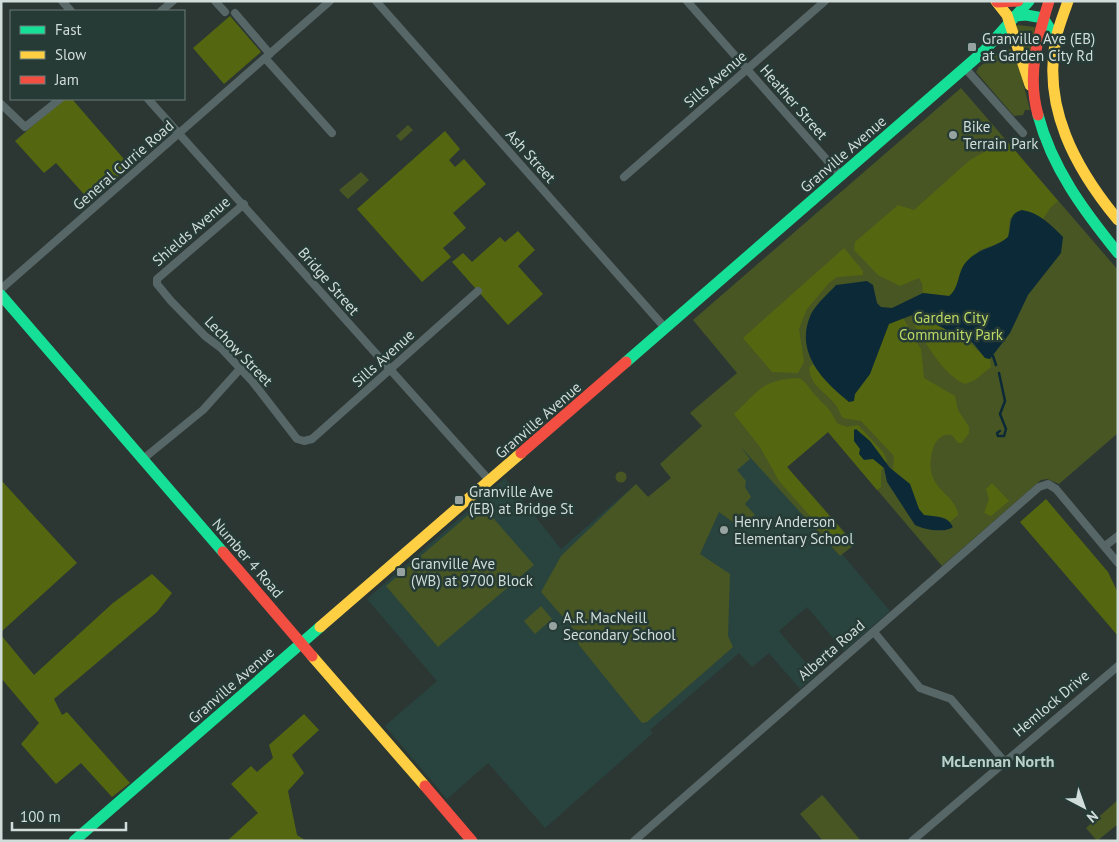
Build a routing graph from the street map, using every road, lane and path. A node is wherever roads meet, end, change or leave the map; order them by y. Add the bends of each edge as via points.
1 (173, 1) edge
2 (215, 1) edge
3 (330, 1) edge
4 (376, 1) edge
5 (687, 1) edge
6 (824, 1) edge
7 (1018, 1) edge
8 (1029, 1) edge
9 (1049, 1) edge
10 (1061, 1) edge
11 (1068, 1) edge
12 (997, 2) edge
13 (162, 10) edge
14 (225, 12) dead end
15 (235, 13) dead end
16 (1011, 19) junction
17 (1043, 22) junction
18 (1056, 38) junction
19 (1018, 48) junction
20 (984, 51) junction
21 (267, 56) junction
22 (965, 68) junction
23 (747, 70) junction
24 (1035, 98) junction
25 (59, 100) edge
26 (149, 100) edge
27 (1, 104) edge
28 (332, 133) dead end
29 (1023, 133) dead end
30 (180, 134) junction
31 (841, 176) junction
32 (624, 178) dead end
33 (244, 204) junction
34 (1118, 220) edge
35 (1118, 253) edge
36 (157, 279) joint
37 (1, 289) edge
38 (478, 292) dead end
39 (1, 294) edge
40 (666, 328) junction
41 (239, 370) junction
42 (389, 370) junction
43 (304, 441) joint
44 (143, 460) junction
45 (490, 481) junction
46 (1118, 536) edge
47 (1105, 546) junction
48 (1118, 563) edge
49 (874, 632) junction
50 (302, 644) junction
51 (1118, 666) edge
52 (1004, 761) junction
53 (74, 841) edge
54 (472, 841) edge
55 (634, 841) edge
56 (912, 841) edge

1 - 13 street
2 - 14 street
3 - 21 street, General Currie Road
4 - 40 street, Ash Street
5 - 23 street, Heather Street
6 - 23 street, Sills Avenue
7 - 12 main road
8 - 16 main road, Granville Avenue
9 - 17 main road
10 - 17 main road via 1056,15
11 - 18 main road
12 - 16 main road
15 - 21 street
16 - 17 main road via 1026,15
16 - 19 main road
16 - 20 main road, Granville Avenue
17 - 18 main road
17 - 24 main road via 1034,57
18 - 34 main road via 1054,90 1064,134 1087,182
19 - 20 main road via 1003,43
19 - 24 main road
20 - 22 main road, Granville Avenue
21 - 28 street
21 - 30 street, General Currie Road
22 - 29 street
22 - 31 main road, Granville Avenue
23 - 31 street, Heather Street
23 - 32 street, Sills Avenue
24 - 35 main road via 1044,139 1063,181
25 - 27 street via 25,127
26 - 30 street, Bridge Street
30 - 33 street, Bridge Street
30 - 37 street, General Currie Road
31 - 40 main road, Granville Avenue
33 - 36 street, Shields Avenue
33 - 42 street, Bridge Street
36 - 41 street, Lechow Street via 157,284 171,301 221,348
38 - 42 street, Sills Avenue
39 - 44 main road, Number 4 Road
40 - 45 main road, Granville Avenue
41 - 43 street, Lechow Street via 252,381 297,439
41 - 44 street via 204,410
42 - 43 street, Sills Avenue via 312,439
42 - 45 street, Bridge Street
44 - 50 main road, Number 4 Road
45 - 50 main road, Granville Avenue
46 - 47 street
47 - 48 street
47 - 49 street, Alberta Road via 1056,489 1048,484 1039,487
49 - 52 street via 920,688 951,699
49 - 55 street, Alberta Road
50 - 53 main road, Granville Avenue
50 - 54 main road, Number 4 Road
51 - 52 street, Hemlock Drive
52 - 56 street, Hemlock Drive

